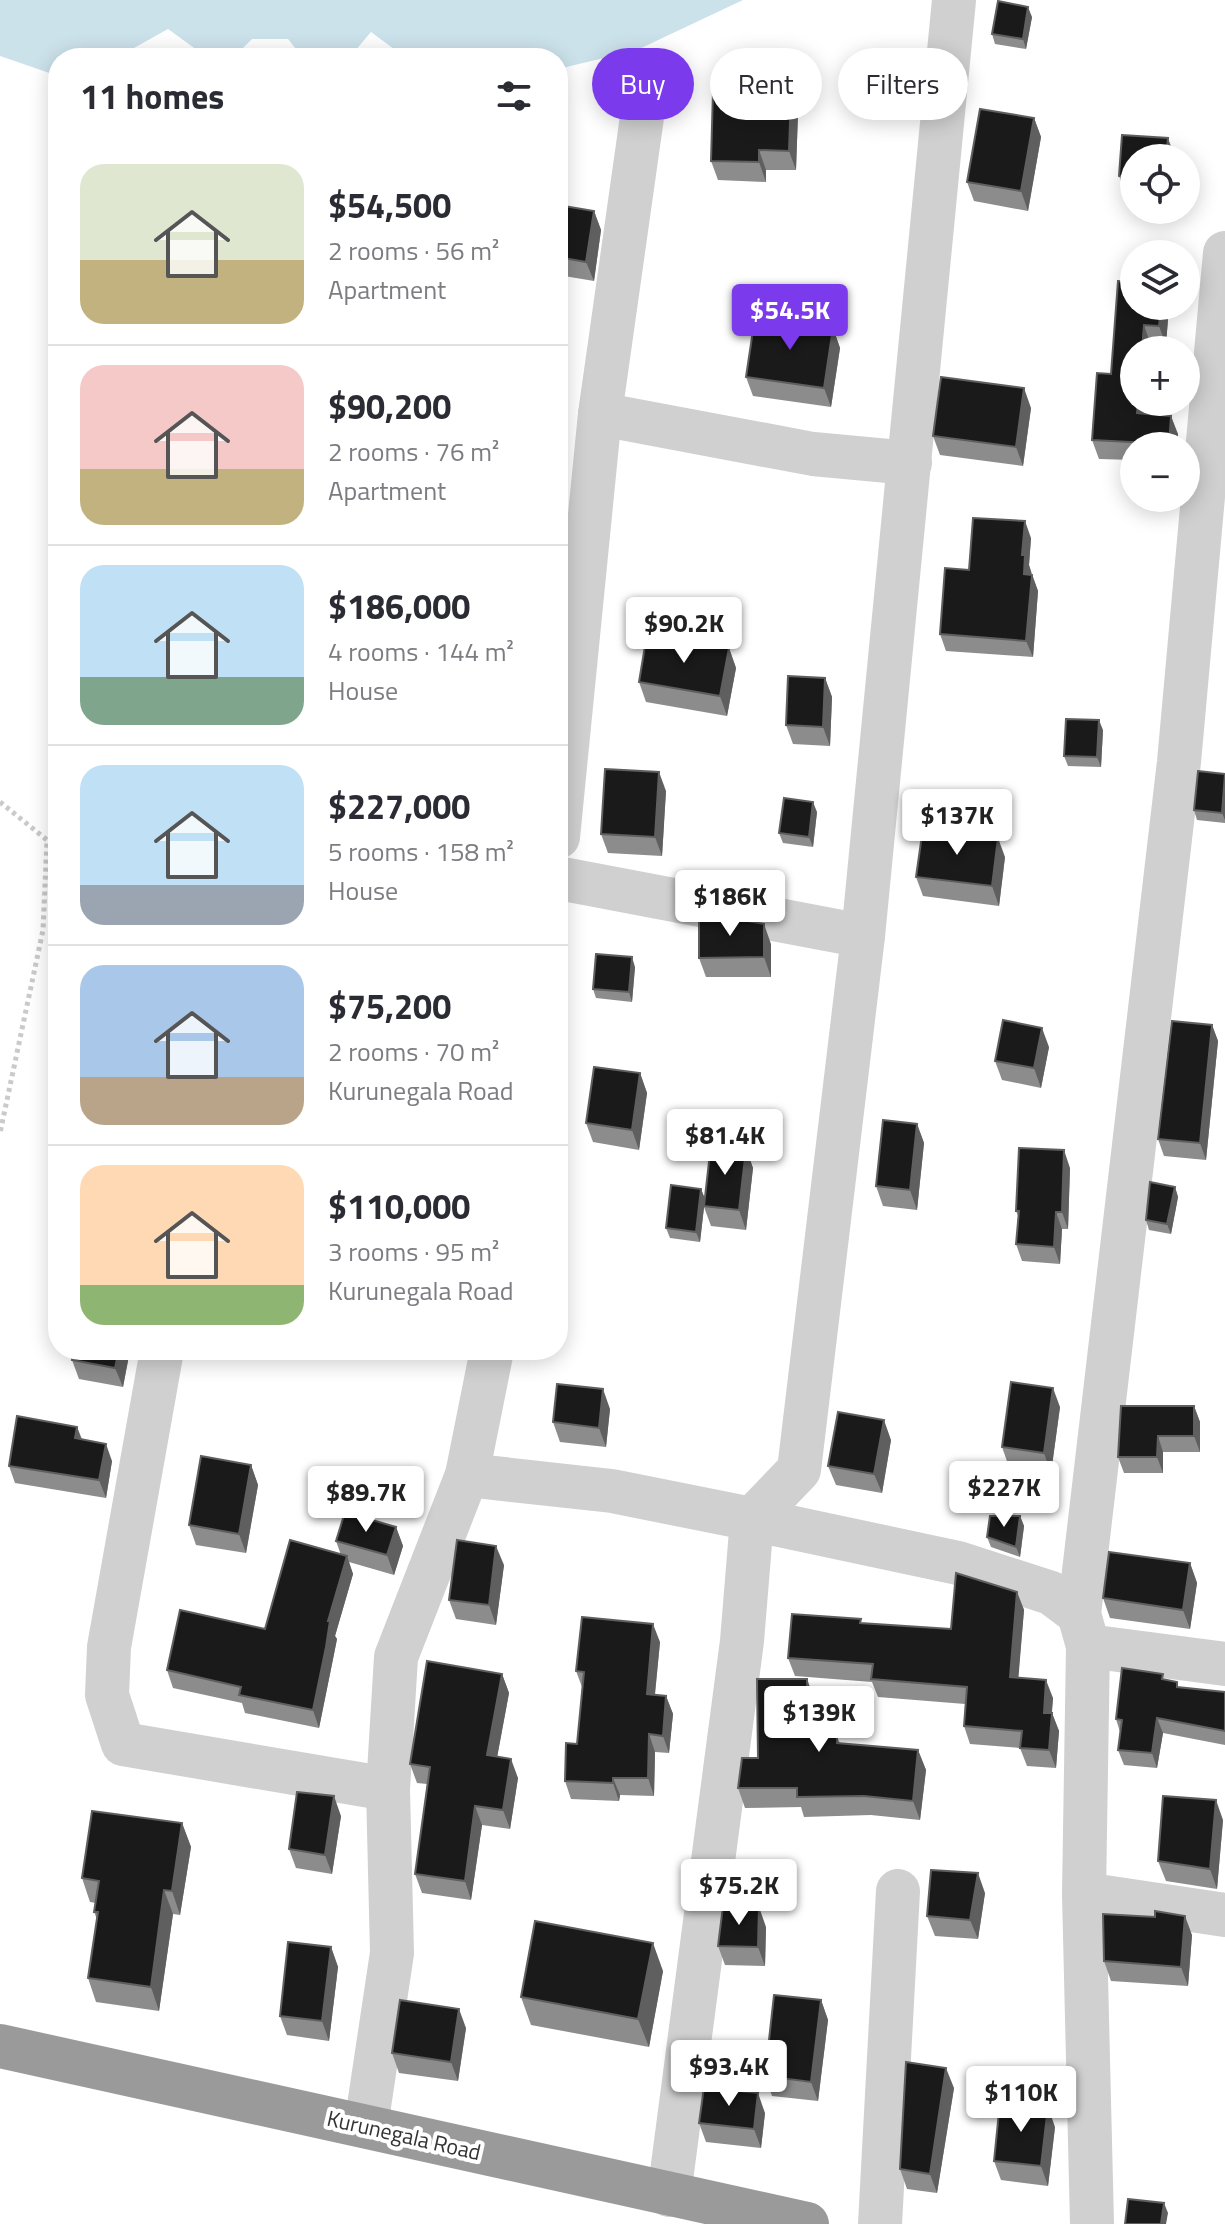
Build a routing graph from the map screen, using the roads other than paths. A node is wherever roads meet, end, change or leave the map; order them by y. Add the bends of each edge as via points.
1 (954, 0) edge
2 (642, 120) edge
3 (1225, 253) edge
4 (600, 414) junction
5 (910, 463) junction
6 (568, 736) edge
7 (568, 880) edge
8 (863, 936) junction
9 (160, 1360) edge
10 (490, 1360) edge
11 (467, 1475) junction
12 (752, 1519) junction
13 (1083, 1630) junction
14 (1225, 1664) edge
15 (388, 1789) junction
16 (898, 1891) dead end
17 (1084, 1894) junction
18 (1225, 1915) edge
19 (0, 2046) edge
20 (366, 2126) junction
21 (669, 2195) junction
22 (807, 2224) edge
23 (880, 2224) edge
24 (1092, 2224) edge

1 - 5 street
2 - 4 street
3 - 13 street via 1179,762
4 - 5 street via 813,454
4 - 6 street
5 - 8 street
7 - 8 street
8 - 12 street via 799,1470
9 - 15 street via 109,1647 107,1695 123,1744
10 - 11 street
11 - 12 street via 612,1491
11 - 15 street via 396,1657
12 - 13 street via 958,1563 1051,1593
12 - 21 street via 742,1641
13 - 14 street
13 - 17 street
15 - 20 street via 392,1953
16 - 23 street
17 - 18 street
17 - 24 street
19 - 20 highway, Kurunegala Road
20 - 21 highway, Kurunegala Road
21 - 22 highway, Kurunegala Road

